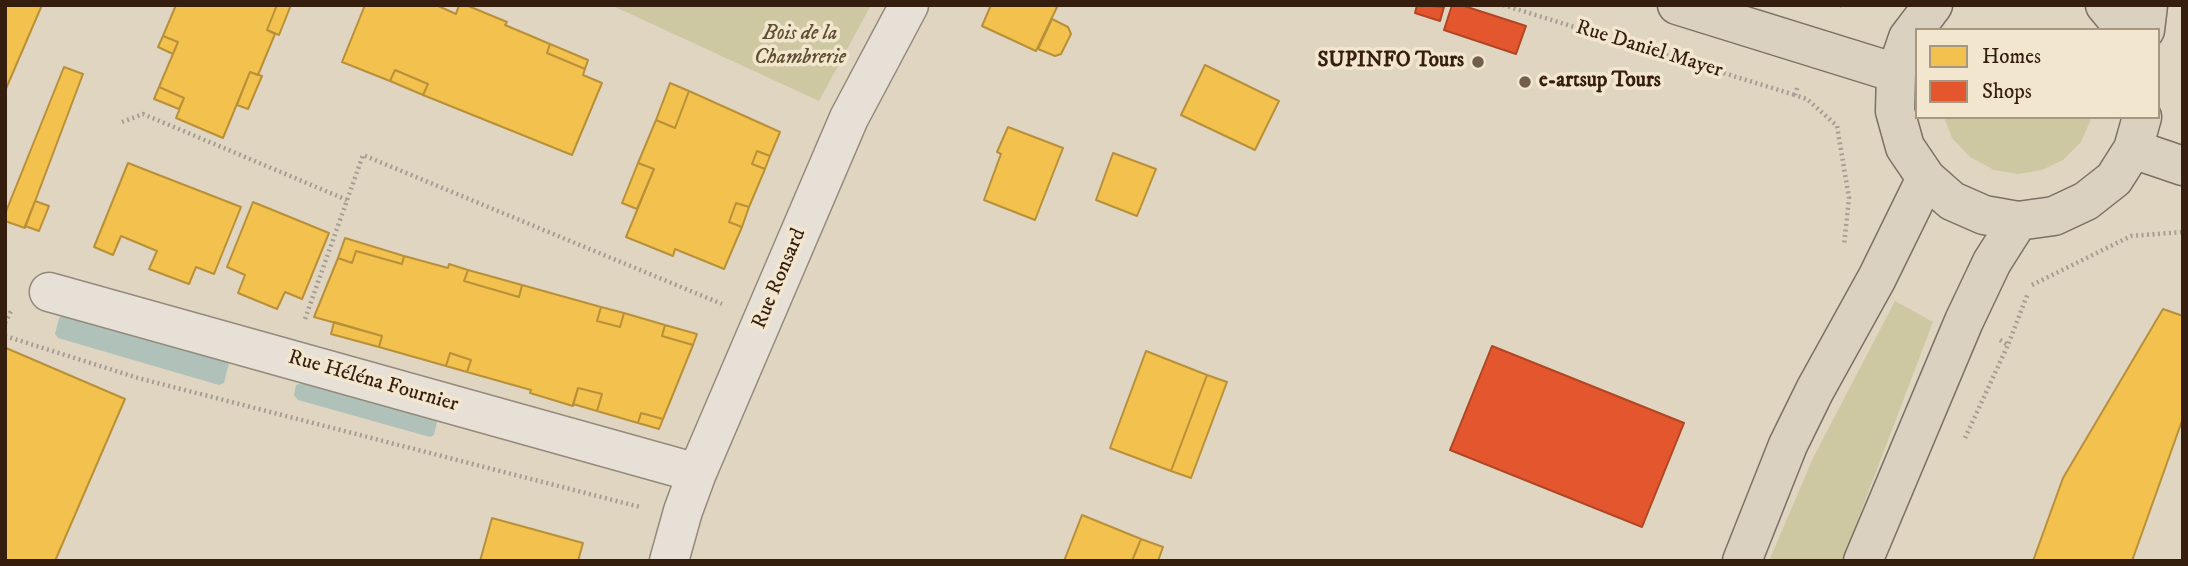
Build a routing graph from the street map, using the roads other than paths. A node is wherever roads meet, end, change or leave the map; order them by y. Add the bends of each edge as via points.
1 (909, 5) edge
2 (1677, 5) edge
3 (1933, 5) edge
4 (2105, 5) edge
5 (2148, 5) edge
6 (1916, 28) edge
7 (2124, 28) edge
8 (2145, 28) edge
9 (1915, 29) edge
10 (1896, 73) junction
11 (2138, 133) edge
12 (2183, 166) edge
13 (1926, 178) junction
14 (2018, 221) junction
15 (49, 292) dead end
16 (697, 473) junction
17 (669, 561) edge
18 (1742, 561) edge
19 (1863, 561) edge

1 - 16 street, Rue Ronsard via 849,118
2 - 10 main road
3 - 6 main road
4 - 7 main road
5 - 8 main road
9 - 10 main road
10 - 13 main road via 1895,111 1905,147
11 - 12 main road
11 - 14 main road via 2114,178 2087,201 2054,216
13 - 14 main road via 1952,201 1984,215
13 - 18 main road via 1788,445
14 - 19 main road via 1964,321
15 - 16 street, Rue Héléna Fournier
16 - 17 street, Rue Ronsard

